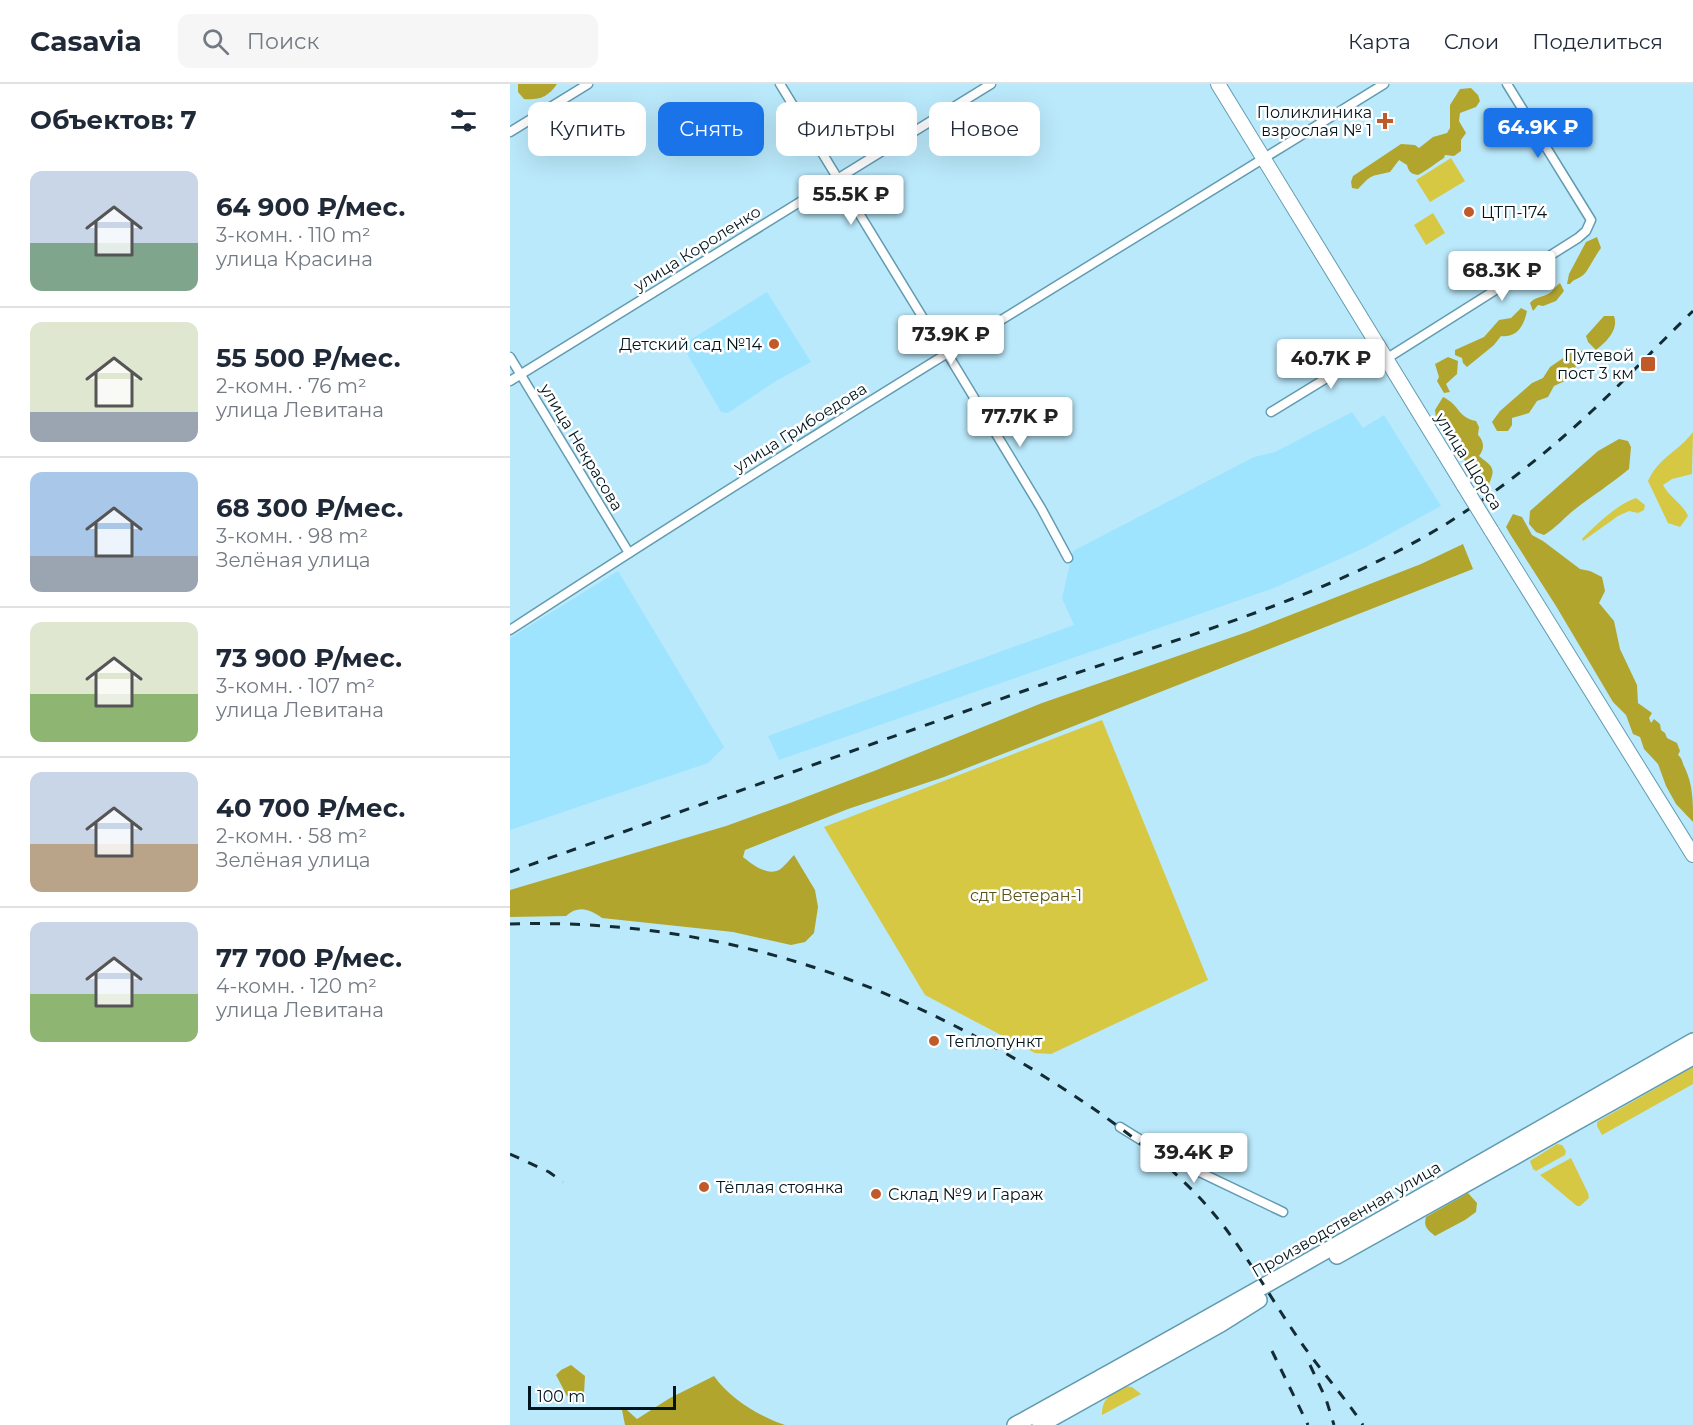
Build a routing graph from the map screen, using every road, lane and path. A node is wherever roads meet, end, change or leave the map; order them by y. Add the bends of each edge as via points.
1 (588, 84) edge
2 (780, 84) edge
3 (991, 84) edge
4 (1218, 84) edge
5 (1384, 84) edge
6 (1507, 84) edge
7 (510, 132) edge
8 (1262, 159) junction
9 (837, 178) junction
10 (1379, 346) junction
11 (946, 353) junction
12 (510, 357) edge
13 (1386, 359) junction
14 (520, 375) junction
15 (510, 381) edge
16 (1271, 412) dead end
17 (628, 553) junction
18 (1068, 558) dead end
19 (510, 630) edge
20 (1693, 855) edge
21 (1693, 1041) edge
22 (1693, 1057) edge
23 (1120, 1127) dead end
24 (1283, 1212) dead end
25 (1132, 1367) junction
26 (1055, 1409) junction
27 (1015, 1425) edge
28 (1040, 1425) edge

1 - 7 street
2 - 9 street
3 - 9 street, улица Короленко
4 - 8 main road, улица Щорса
5 - 8 street, улица Грибоедова
6 - 13 street via 1590,220 1586,231
8 - 10 main road, улица Щорса
8 - 11 street, улица Грибоедова
9 - 11 street
9 - 14 street, улица Короленко
10 - 13 main road, улица Щорса
10 - 16 street
11 - 17 street, улица Грибоедова
11 - 18 street
12 - 14 street, улица Некрасова
13 - 20 main road, улица Щорса, bridge
14 - 15 street, улица Короленко
14 - 17 street, улица Некрасова
17 - 19 street, улица Грибоедова
21 - 25 highway, Производственная улица
22 - 25 highway, Производственная улица via 1221,1323
23 - 24 street via 1170,1158
25 - 26 highway, Производственная улица
26 - 27 highway, Производственная улица
26 - 28 highway, Производственная улица

